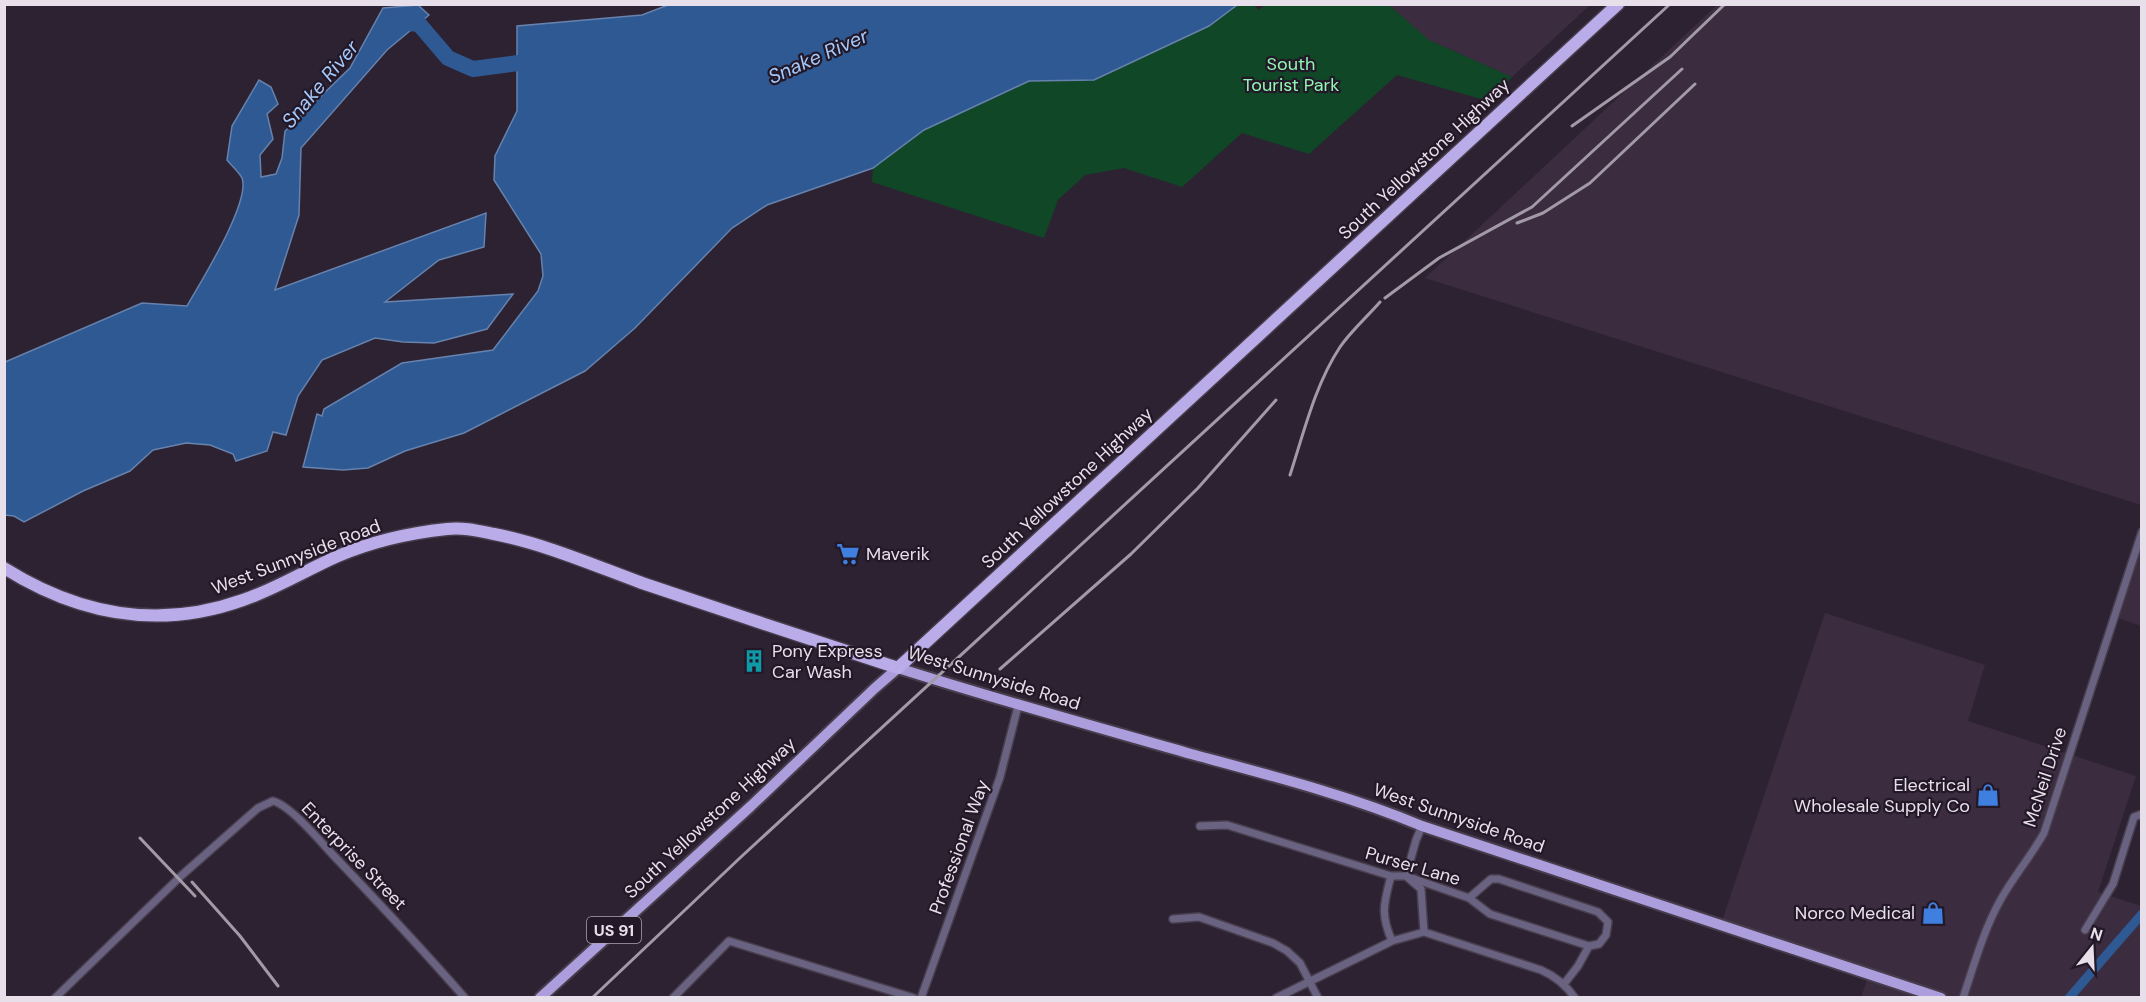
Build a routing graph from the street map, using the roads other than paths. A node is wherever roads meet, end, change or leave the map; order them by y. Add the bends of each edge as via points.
1 (1617, 4) edge
2 (2142, 532) edge
3 (4, 568) edge
4 (898, 668) junction
5 (1018, 706) junction
6 (2142, 814) edge
7 (1200, 826) dead end
8 (1422, 826) junction
9 (1391, 876) junction
10 (1406, 876) junction
11 (1469, 898) junction
12 (1173, 919) dead end
13 (2085, 930) dead end
14 (1424, 932) junction
15 (1392, 941) junction
16 (1589, 946) junction
17 (1310, 982) junction
18 (1564, 984) junction
19 (55, 998) edge
20 (465, 998) edge
21 (540, 998) edge
22 (673, 998) edge
23 (914, 998) edge
24 (921, 998) edge
25 (1276, 998) edge
26 (1318, 998) edge
27 (1575, 998) edge
28 (1941, 998) edge
29 (1963, 998) edge

1 - 4 highway, South Yellowstone Highway
2 - 29 street, McNeil Drive via 2044,833 1994,913
3 - 4 highway, West Sunnyside Road via 49,593 98,610 135,616 177,615 246,600 376,542 450,528 472,529 551,550
4 - 5 main road, West Sunnyside Road
4 - 21 main road, South Yellowstone Highway / US 91
5 - 8 main road, West Sunnyside Road via 1270,776
5 - 24 street, Professional Way via 1000,777
6 - 13 street via 2134,817 2113,884
7 - 9 street, Purser Lane via 1227,825
8 - 10 street
8 - 28 main road, West Sunnyside Road
9 - 10 street, Purser Lane
9 - 15 street via 1384,923
10 - 11 street, Purser Lane
10 - 14 street via 1421,889
11 - 16 street via 1490,914
11 - 16 street, Purser Lane via 1491,879 1499,879 1598,912 1608,922 1607,931 1599,944
12 - 17 street via 1199,917 1274,942 1300,963
14 - 15 street
14 - 18 street via 1541,969
15 - 17 street
16 - 18 street
17 - 25 street
17 - 26 street
18 - 27 street
19 - 20 street, Enterprise Street via 182,875 269,801 280,803 306,826
22 - 23 street via 729,941

